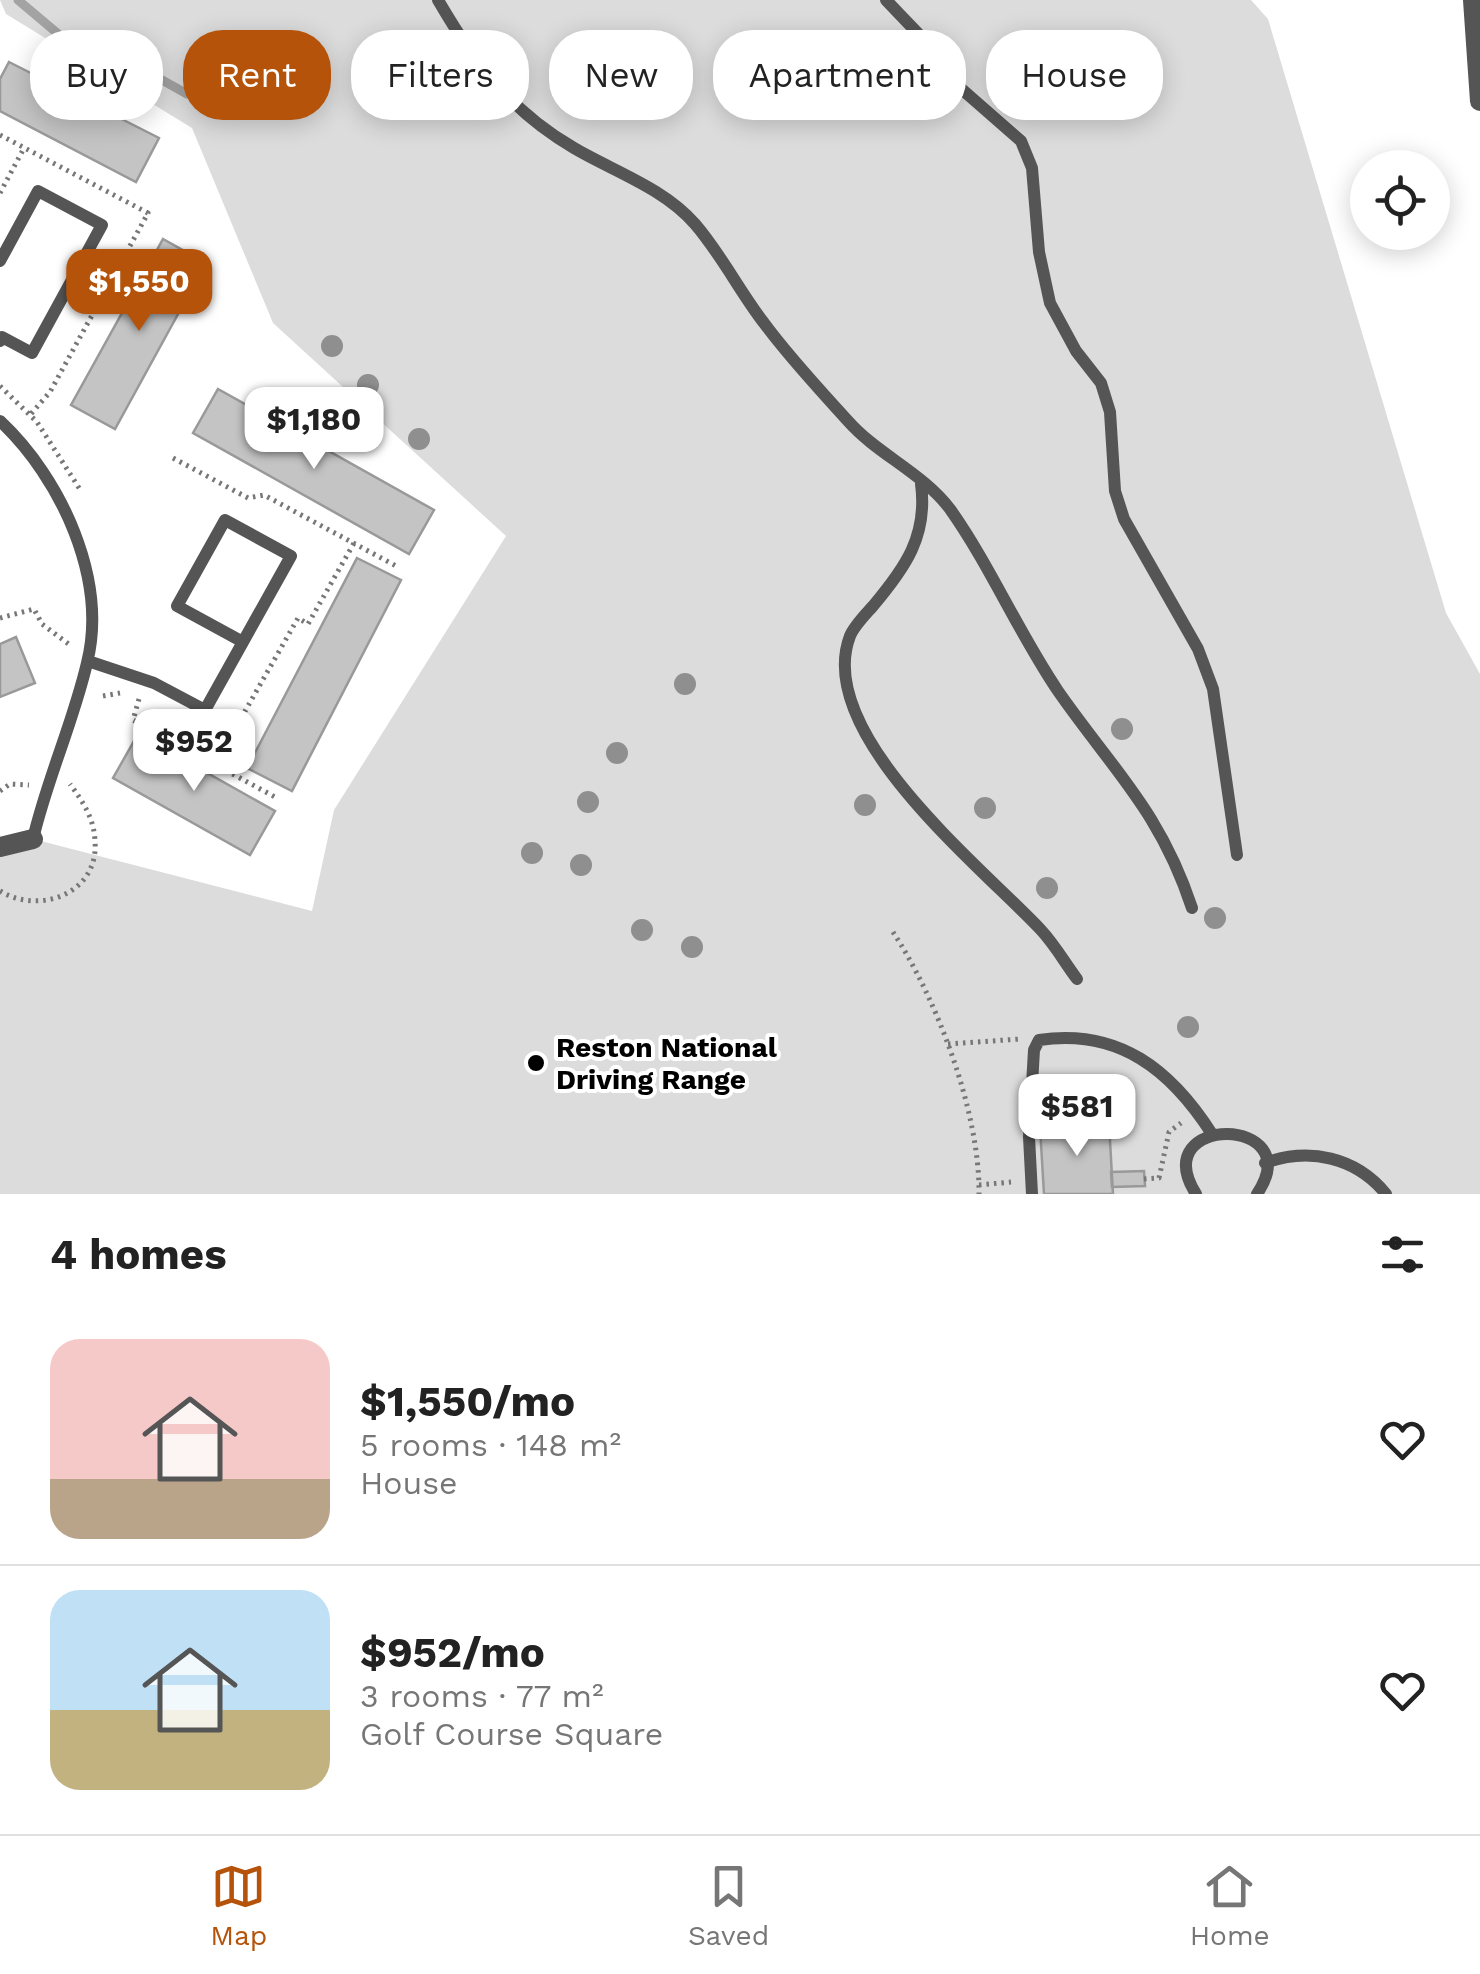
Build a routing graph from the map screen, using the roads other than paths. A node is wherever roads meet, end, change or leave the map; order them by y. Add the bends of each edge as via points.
1 (438, 0) edge
2 (886, 0) edge
3 (1473, 0) edge
4 (1480, 101) edge
5 (0, 261) edge
6 (1, 338) edge
7 (0, 421) edge
8 (920, 484) junction
9 (243, 642) junction
10 (89, 655) junction
11 (32, 839) joint
12 (0, 846) edge
13 (1237, 856) dead end
14 (1192, 908) dead end
15 (1077, 979) dead end
16 (1212, 1134) junction
17 (1265, 1163) junction
18 (1032, 1187) edge
19 (1196, 1194) edge
20 (1257, 1194) edge
21 (1386, 1194) edge

1 - 8 lane via 507,100 694,223 766,326 851,425
2 - 13 lane via 957,85 1021,141 1032,168 1050,302 1076,352 1102,383 1110,412 1115,491 1124,519 1198,648 1213,689
3 - 4 street
5 - 6 lane via 38,191 102,224 32,353
7 - 10 lane via 39,465 61,503 91,594
8 - 14 lane via 946,504 1030,649 1144,802
8 - 15 lane via 914,550 850,634 842,672 850,701 882,762 916,804 1044,933
9 - 9 lane via 291,556 225,520 177,606
9 - 10 lane via 205,710
10 - 11 lane
11 - 12 street
16 - 17 lane via 1244,1134
16 - 18 lane via 1170,1077 1137,1055 1066,1036 1039,1040 1032,1072
16 - 19 lane via 1188,1162
17 - 20 lane
17 - 21 lane via 1312,1154 1372,1177

